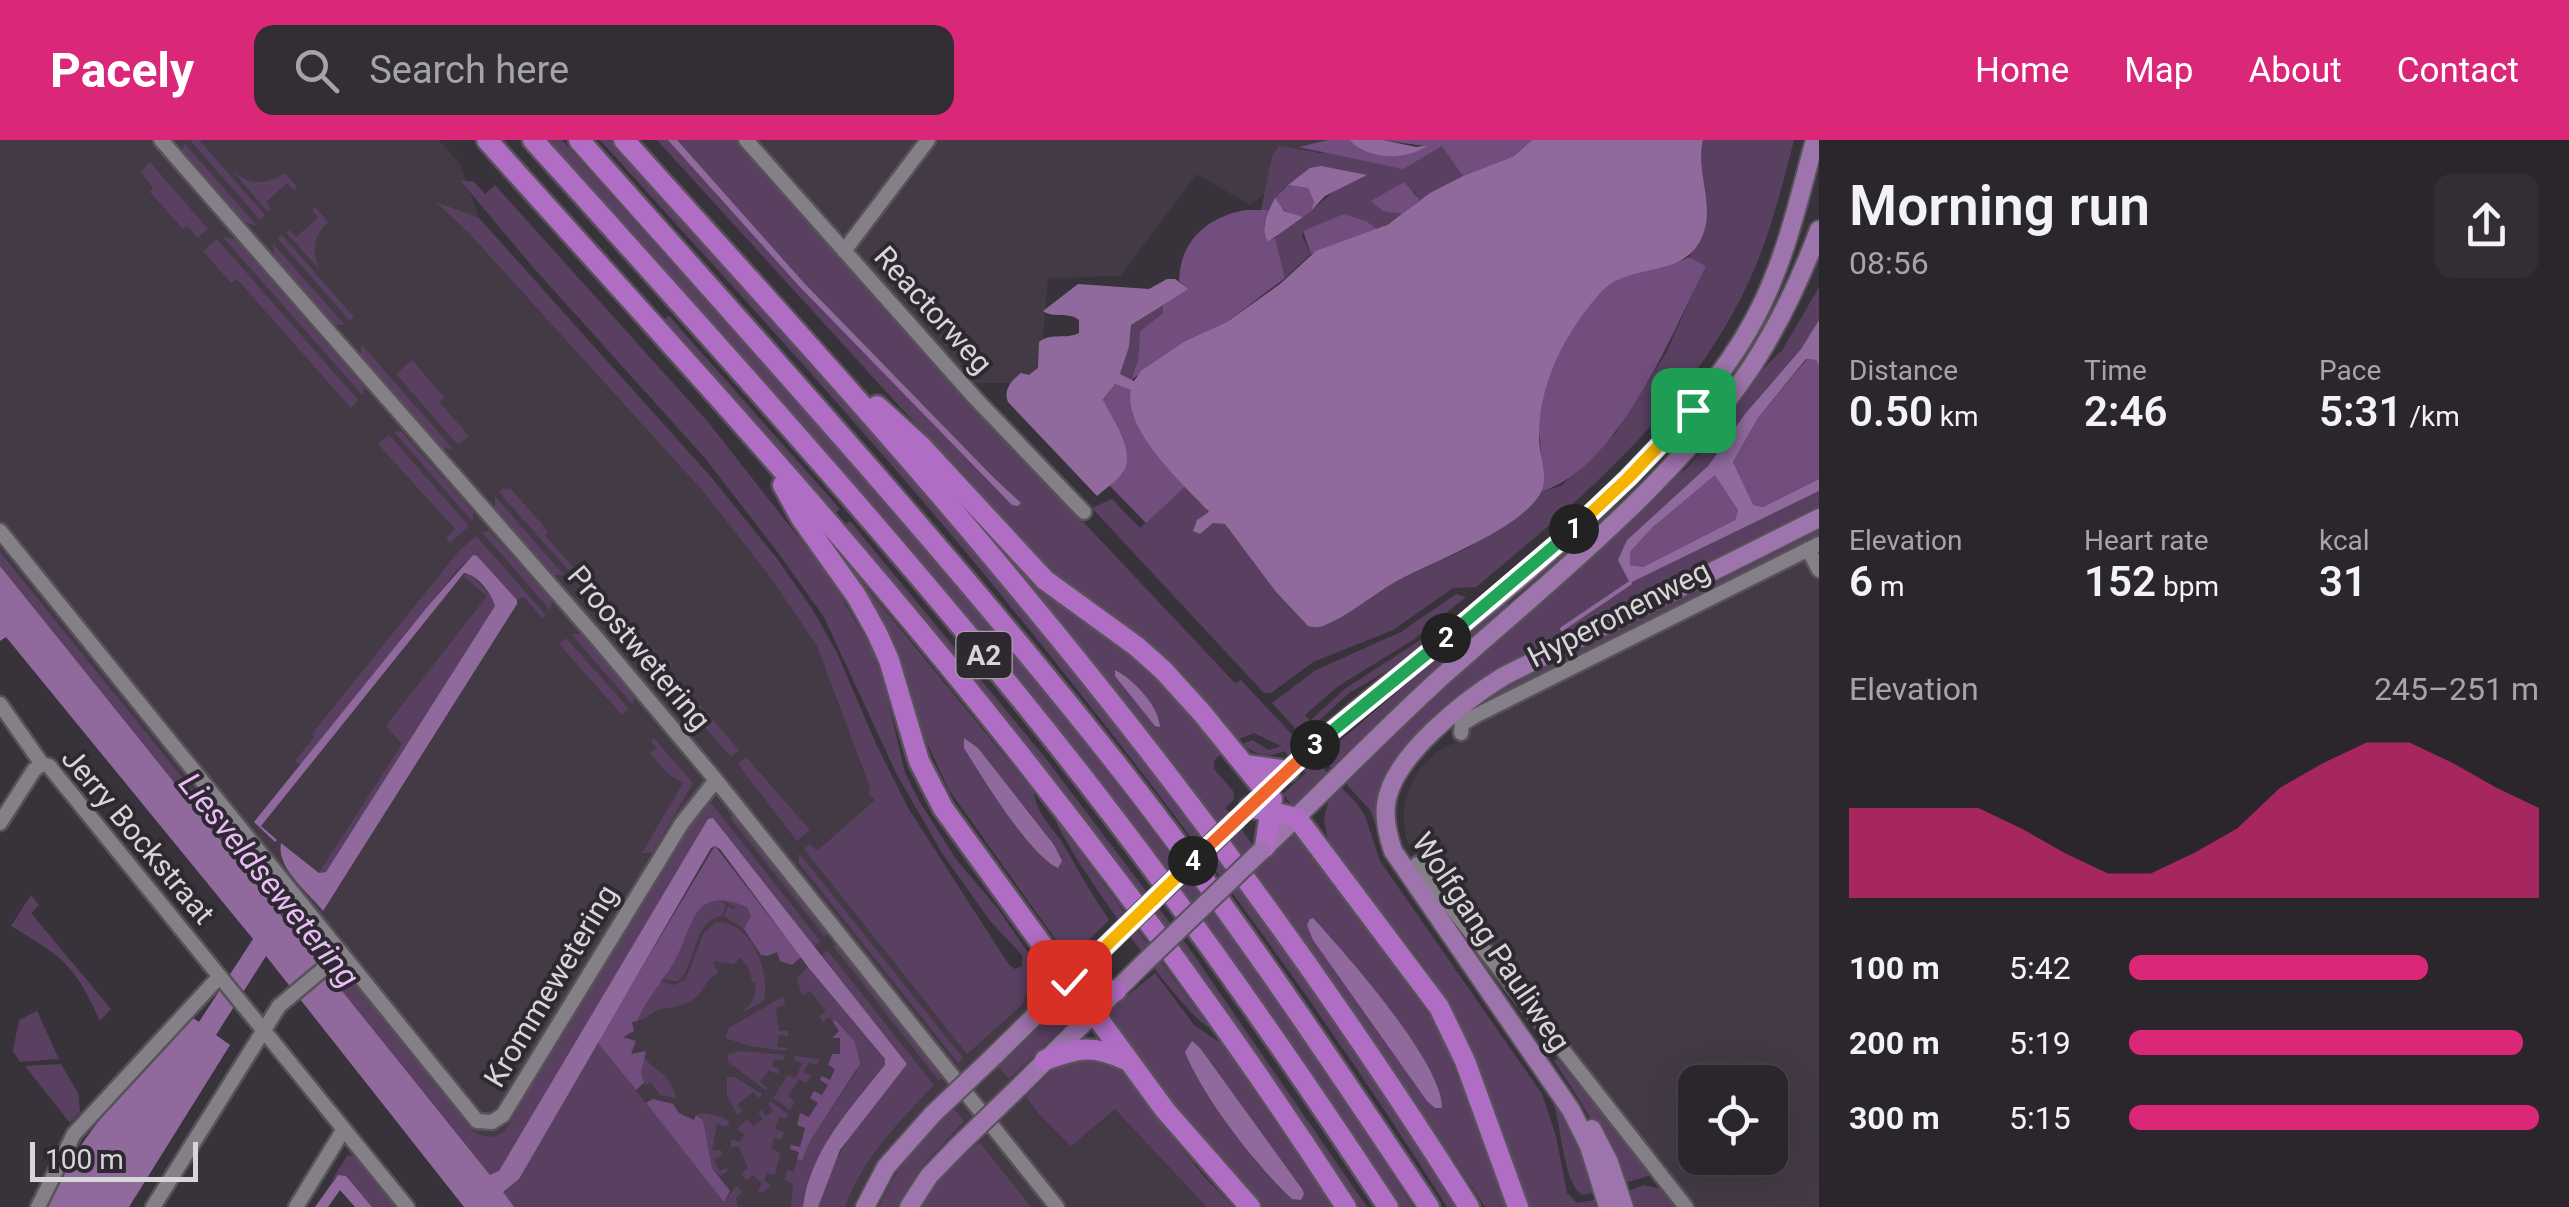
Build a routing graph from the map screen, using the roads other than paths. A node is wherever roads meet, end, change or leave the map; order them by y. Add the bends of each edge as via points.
1 (160, 140) edge
2 (487, 140) edge
3 (534, 140) edge
4 (579, 140) edge
5 (624, 140) edge
6 (746, 140) edge
7 (928, 140) edge
8 (1815, 140) edge
9 (1819, 230) edge
10 (844, 250) junction
11 (784, 319) junction
12 (763, 448) junction
13 (1084, 512) dead end
14 (1819, 518) edge
15 (1819, 526) edge
16 (0, 530) edge
17 (1814, 547) edge
18 (1819, 570) edge
19 (0, 704) edge
20 (1461, 733) dead end
21 (42, 764) junction
22 (1246, 765) junction
23 (1292, 767) junction
24 (716, 780) junction
25 (1270, 800) junction
26 (1244, 813) joint
27 (1297, 818) junction
28 (0, 823) edge
29 (1263, 849) junction
30 (1417, 864) dead end
31 (340, 955) junction
32 (1090, 961) joint
33 (221, 980) junction
34 (1079, 985) junction
35 (1116, 991) junction
36 (1094, 1013) junction
37 (263, 1030) junction
38 (1045, 1060) junction
39 (1128, 1060) junction
40 (344, 1130) junction
41 (38, 1207) edge
42 (153, 1207) edge
43 (296, 1207) edge
44 (407, 1207) edge
45 (865, 1207) edge
46 (909, 1207) edge
47 (1057, 1207) edge
48 (1250, 1207) edge
49 (1346, 1207) edge
50 (1388, 1207) edge
51 (1428, 1207) edge
52 (1469, 1207) edge
53 (1518, 1207) edge
54 (1608, 1207) edge
55 (1624, 1207) edge
56 (1686, 1207) edge

1 - 24 street, Proostwetering
2 - 12 highway, A2
3 - 50 highway, A2 via 1017,694 1196,929
4 - 51 highway, A2 via 901,503 1112,760 1276,982
5 - 11 highway, A2
6 - 10 street, Reactorweg
7 - 10 street
8 - 23 main road via 1764,301 1693,410 1533,567
9 - 27 main road via 1775,330 1706,428
10 - 13 street, Reactorweg
11 - 22 highway, A2 via 922,447 1046,580 1163,670
11 - 52 highway, A2 via 1106,696 1318,981
12 - 34 highway, A2 via 877,633 920,762 943,808
12 - 49 highway, A2 via 1080,831 1172,952
14 - 54 main road, Wolfgang Pauliweg via 1470,696 1400,769 1389,792 1386,822 1393,850 1571,1110
15 - 55 main road, Wolfgang Pauliweg via 1509,681 1454,722 1400,788 1396,824 1406,856 1577,1104 1609,1162
16 - 31 street, Krommewetering
17 - 18 street, Hyperonenweg
17 - 20 street, Hyperonenweg via 1475,716
19 - 21 street, Jerry Bockstraat
21 - 28 street
21 - 33 street, Jerry Bockstraat
22 - 23 highway
22 - 25 highway, A2
23 - 25 main road
24 - 31 street, Krommewetering via 682,823 504,1115 492,1122 478,1121
24 - 47 street, Proostwetering
25 - 26 highway
25 - 27 highway
25 - 29 highway
26 - 32 main road, bridge
27 - 29 main road
27 - 53 highway via 1439,1007
29 - 35 main road, bridge
30 - 56 street
31 - 37 street via 279,1006
32 - 34 highway, A2
33 - 37 street, Jerry Bockstraat
33 - 41 street via 74,1134
34 - 35 highway
34 - 36 highway, A2
34 - 45 main road, bridge via 932,1114 886,1167
35 - 36 main road
36 - 38 main road
36 - 39 highway, A2
37 - 40 street, Jerry Bockstraat
37 - 42 street
38 - 39 highway via 1094,1048
38 - 46 main road, bridge via 928,1176
39 - 48 highway, A2
40 - 43 street
40 - 44 street, Jerry Bockstraat

